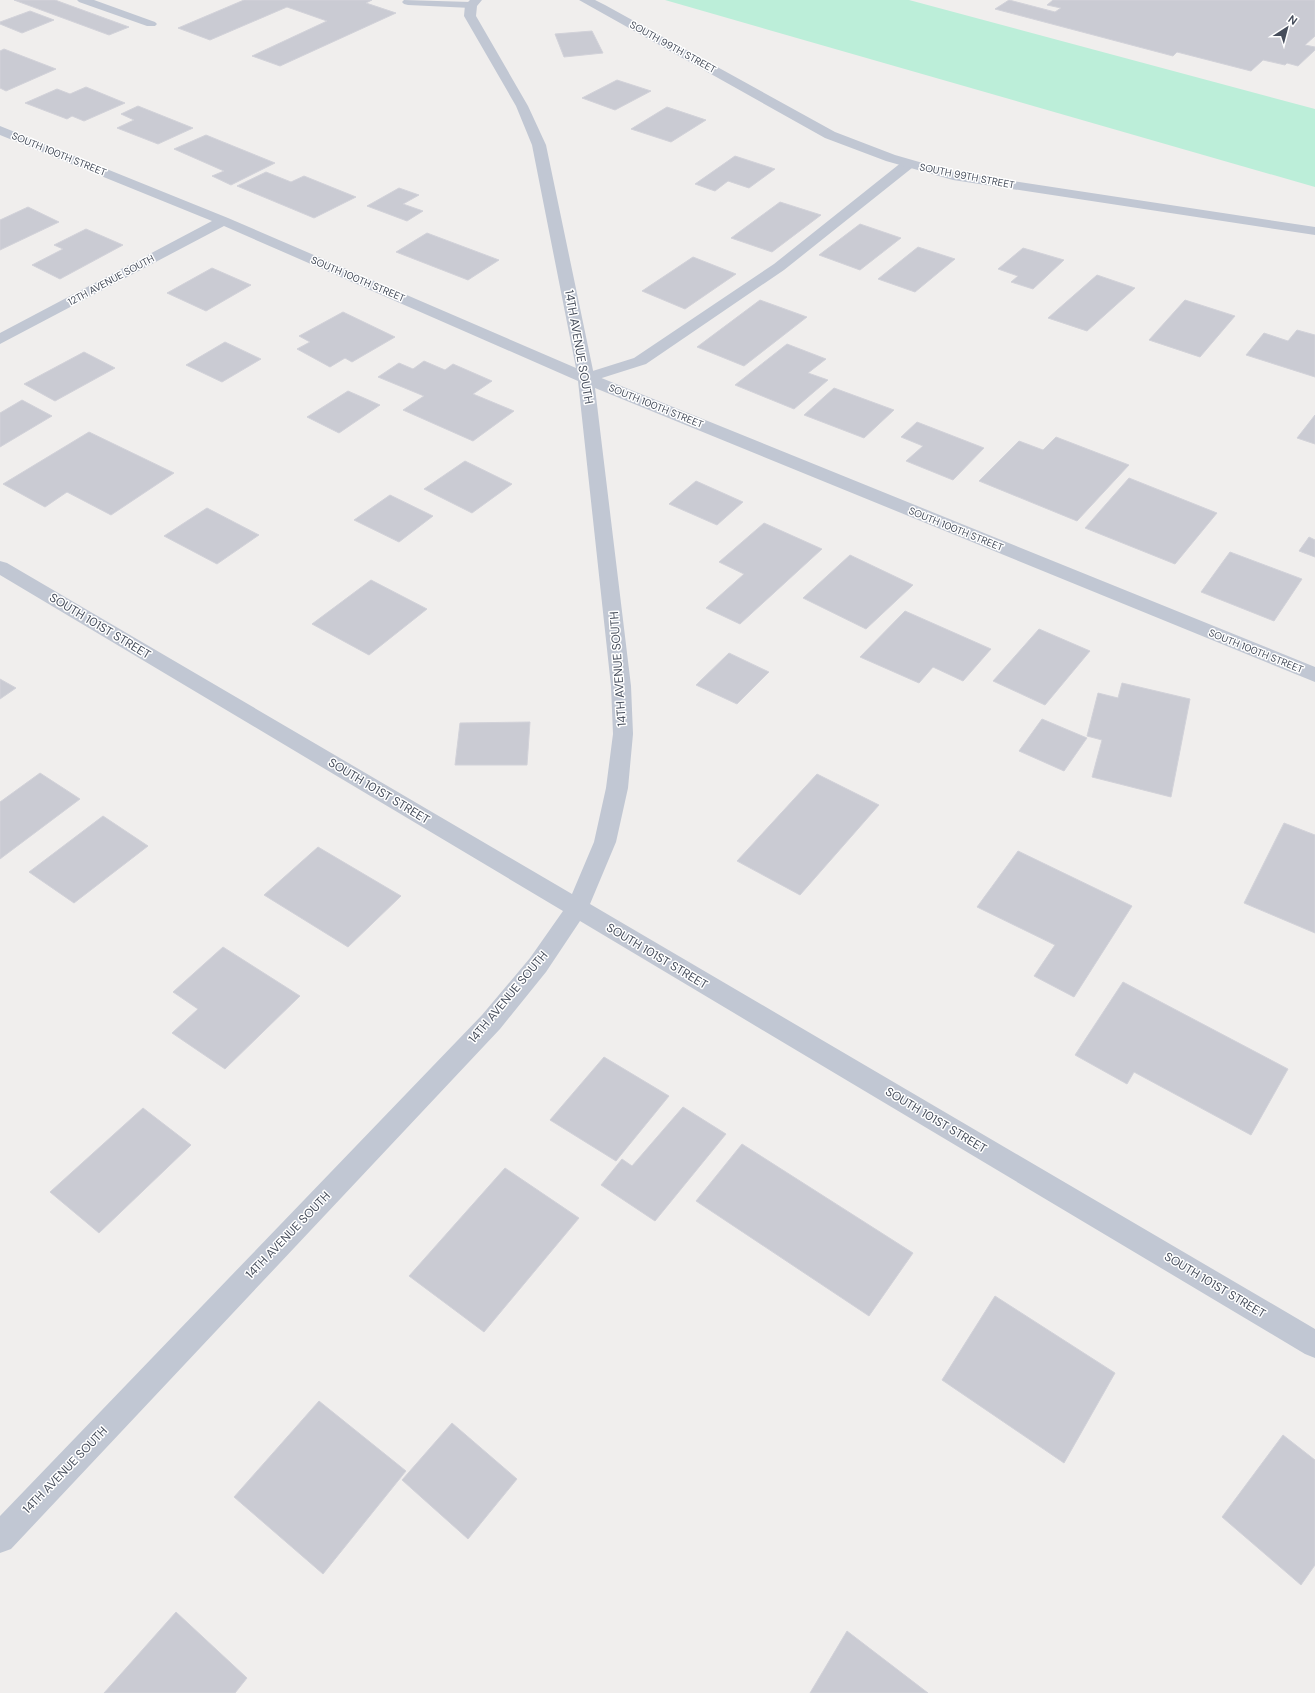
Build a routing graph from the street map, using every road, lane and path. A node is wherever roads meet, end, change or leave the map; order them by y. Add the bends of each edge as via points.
1 (83, 0) edge
2 (585, 0) edge
3 (408, 2) dead end
4 (474, 3) edge
5 (150, 24) dead end
6 (0, 130) edge
7 (907, 165) junction
8 (223, 221) junction
9 (1315, 231) edge
10 (0, 339) edge
11 (586, 378) junction
12 (0, 567) edge
13 (1315, 675) edge
14 (577, 908) junction
15 (1315, 1344) edge
16 (0, 1538) edge

1 - 5 street
2 - 7 street, SOUTH 99TH STREET via 830,135
3 - 4 street
4 - 11 street, 14TH AVENUE SOUTH via 470,16 522,106 538,145
6 - 8 street, SOUTH 100TH STREET
7 - 9 street, SOUTH 99TH STREET via 953,176
7 - 11 street via 779,267 640,361
8 - 10 street, 12TH AVENUE SOUTH
8 - 11 street, SOUTH 100TH STREET
11 - 13 street, SOUTH 100TH STREET
11 - 14 street, 14TH AVENUE SOUTH via 618,654 623,734 617,788 605,842
12 - 14 street, SOUTH 101ST STREET
14 - 15 street, SOUTH 101ST STREET
14 - 16 street, 14TH AVENUE SOUTH via 538,965 491,1022

